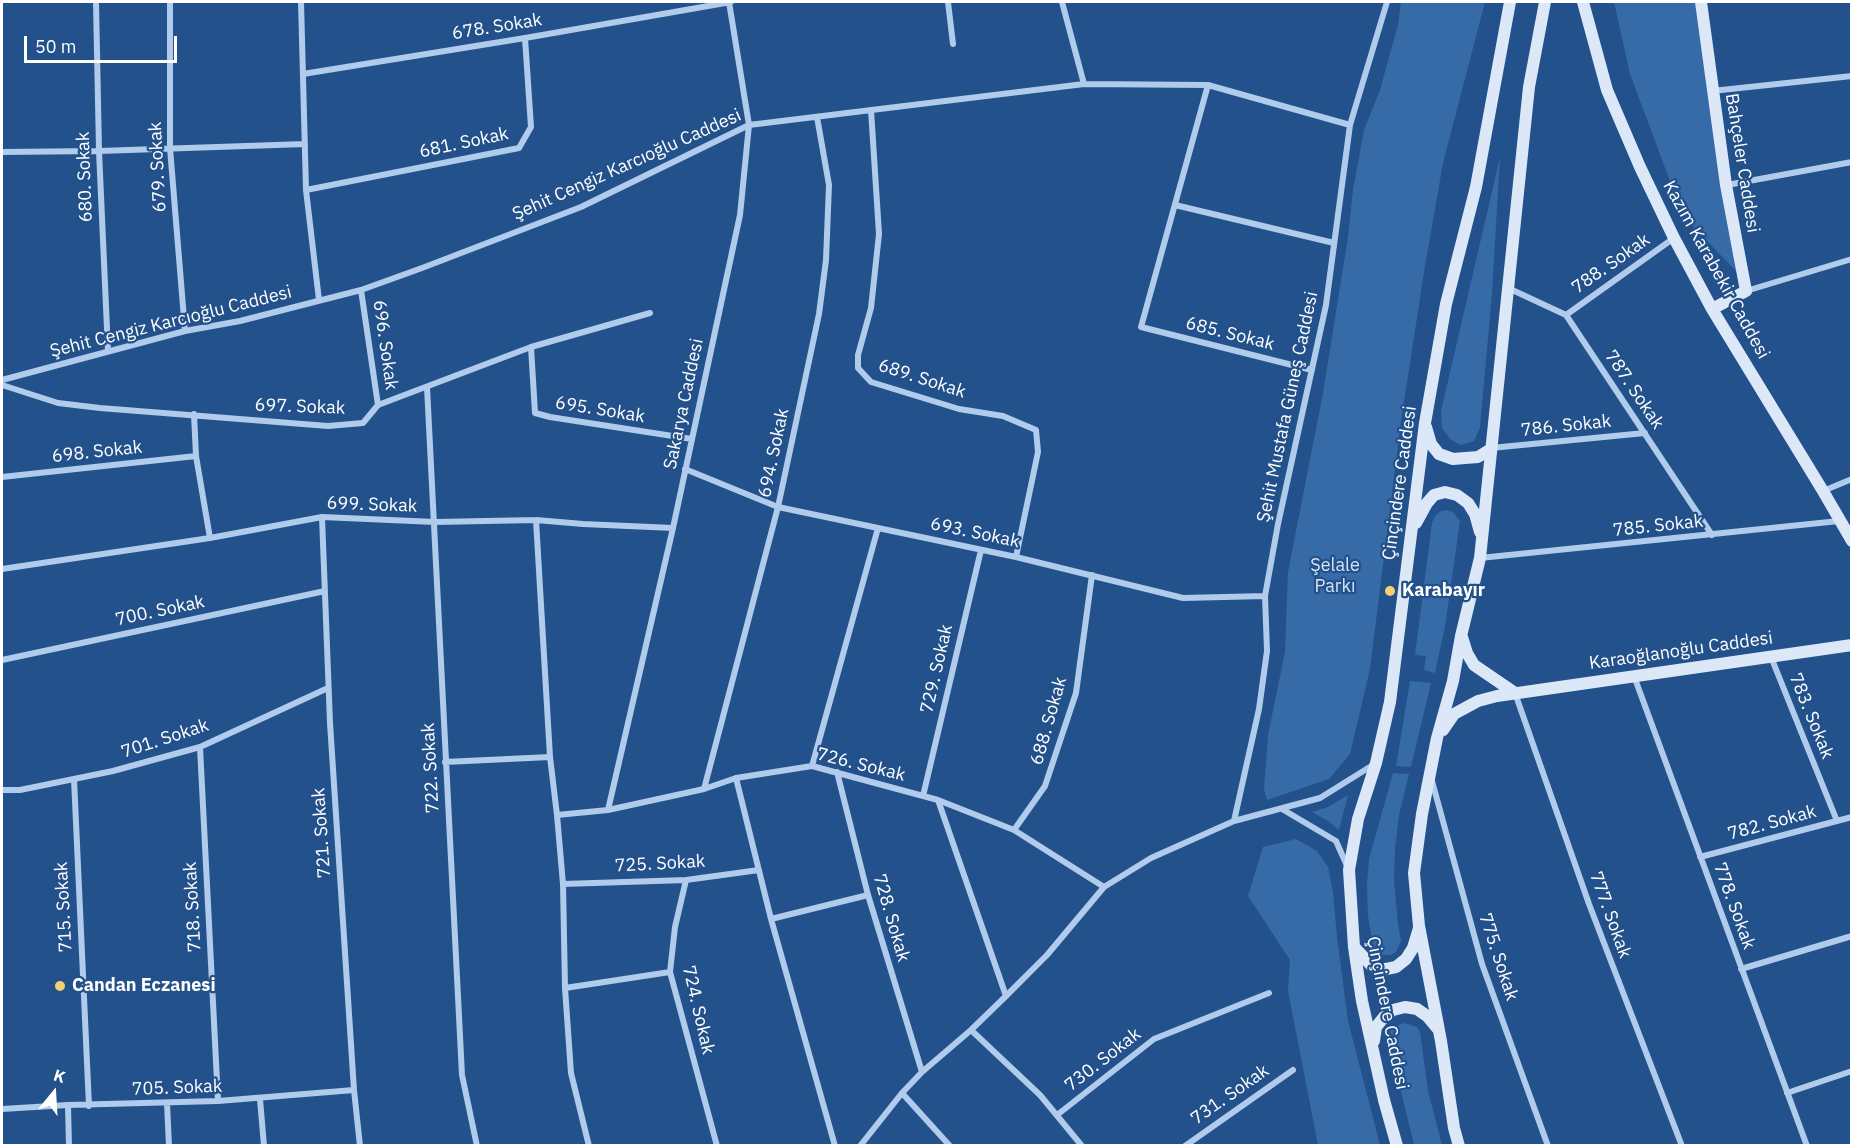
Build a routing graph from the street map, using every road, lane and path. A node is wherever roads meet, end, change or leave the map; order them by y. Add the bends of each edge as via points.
1 (96, 2) edge
2 (170, 2) edge
3 (301, 2) edge
4 (730, 2) edge
5 (948, 2) edge
6 (1062, 2) edge
7 (1387, 2) edge
8 (1510, 2) edge
9 (1545, 2) edge
10 (1583, 2) edge
11 (1701, 2) edge
12 (525, 38) junction
13 (953, 44) dead end
14 (303, 74) junction
15 (1851, 76) edge
16 (1083, 84) junction
17 (1208, 85) junction
18 (1712, 91) junction
19 (871, 110) junction
20 (817, 117) junction
21 (749, 125) junction
22 (1350, 125) junction
23 (304, 144) junction
24 (170, 148) junction
25 (99, 151) junction
26 (2, 152) edge
27 (1851, 162) edge
28 (1726, 185) junction
29 (306, 190) junction
30 (1175, 205) junction
31 (1674, 238) junction
32 (1335, 243) junction
33 (1851, 259) edge
34 (1508, 288) junction
35 (361, 290) junction
36 (1746, 291) junction
37 (319, 300) junction
38 (1712, 309) junction
39 (650, 313) dead end
40 (1566, 315) junction
41 (185, 331) junction
42 (531, 346) junction
43 (108, 351) junction
44 (1312, 370) junction
45 (2, 380) edge
46 (2, 385) edge
47 (427, 387) junction
48 (378, 405) junction
49 (194, 414) junction
50 (1425, 423) junction
51 (1645, 433) junction
52 (692, 439) junction
53 (1491, 448) junction
54 (196, 456) junction
55 (685, 470) junction
56 (2, 477) edge
57 (1851, 479) edge
58 (1823, 491) junction
59 (778, 507) junction
60 (322, 517) junction
61 (536, 520) junction
62 (1839, 521) junction
63 (435, 522) junction
64 (673, 528) junction
65 (878, 528) junction
66 (1413, 529) junction
67 (1712, 535) junction
68 (210, 538) junction
69 (1851, 541) edge
70 (1482, 542) junction
71 (981, 549) junction
72 (1016, 557) junction
73 (1480, 558) junction
74 (2, 569) edge
75 (1092, 575) junction
76 (325, 591) junction
77 (1265, 596) junction
78 (1461, 636) junction
79 (1851, 645) edge
80 (1771, 657) junction
81 (2, 660) edge
82 (1634, 676) junction
83 (328, 688) junction
84 (1515, 693) junction
85 (1437, 738) junction
86 (200, 747) junction
87 (550, 757) junction
88 (445, 762) junction
89 (1376, 763) junction
90 (812, 766) junction
91 (837, 772) junction
92 (1430, 774) junction
93 (736, 778) junction
94 (74, 779) junction
95 (704, 789) junction
96 (2, 790) edge
97 (923, 796) junction
98 (938, 800) junction
99 (1282, 809) junction
100 (608, 810) junction
101 (557, 815) junction
102 (1851, 817) edge
103 (1234, 821) junction
104 (1837, 821) junction
105 (1014, 830) junction
106 (1700, 857) junction
107 (759, 870) junction
108 (1349, 870) junction
109 (686, 880) junction
110 (563, 884) junction
111 (1104, 887) junction
112 (868, 894) junction
113 (771, 920) junction
114 (1419, 927) junction
115 (1851, 936) edge
116 (1354, 947) junction
117 (1741, 969) junction
118 (670, 972) junction
119 (565, 988) junction
120 (1269, 993) dead end
121 (1006, 996) junction
122 (971, 1030) junction
123 (1441, 1041) junction
124 (1374, 1047) junction
125 (1293, 1070) dead end
126 (1851, 1071) edge
127 (922, 1072) junction
128 (354, 1090) junction
129 (902, 1093) junction
130 (1787, 1093) junction
131 (260, 1099) junction
132 (218, 1101) junction
133 (166, 1103) junction
134 (68, 1105) junction
135 (88, 1106) junction
136 (2, 1109) edge
137 (1057, 1115) junction
138 (69, 1146) edge
139 (169, 1146) edge
140 (264, 1146) edge
141 (360, 1146) edge
142 (477, 1146) edge
143 (590, 1146) edge
144 (717, 1146) edge
145 (835, 1146) edge
146 (861, 1146) edge
147 (950, 1146) edge
148 (1082, 1146) edge
149 (1185, 1146) edge
150 (1397, 1146) edge
151 (1459, 1146) edge
152 (1548, 1146) edge
153 (1682, 1146) edge
154 (1807, 1146) edge

1 - 25 street, 680. Sokak
2 - 24 street, 679. Sokak
3 - 14 street
4 - 12 street, 678. Sokak
4 - 21 street, Sakarya Caddesi
5 - 13 street
6 - 16 street
7 - 22 street, Şehit Mustafa Güneş Caddesi
8 - 50 main road, Çinçindere Caddesi via 1476,187 1446,304
9 - 34 main road via 1529,87
10 - 31 main road, Kazım Karabekir Caddesi via 1607,90
11 - 18 main road, Bahçeler Caddesi
12 - 14 street, 678. Sokak
12 - 29 street, 681. Sokak via 531,127 519,148
14 - 23 street
15 - 18 street
16 - 17 street, Şehit Cengiz Karcıoğlu Caddesi
16 - 19 street, Şehit Cengiz Karcıoğlu Caddesi
17 - 22 street, Şehit Cengiz Karcıoğlu Caddesi
17 - 30 street
18 - 28 main road, Bahçeler Caddesi
19 - 20 street, Şehit Cengiz Karcıoğlu Caddesi
19 - 72 street, 689. Sokak via 879,234 871,308 858,368 871,382 959,409 1004,416 1036,430 1038,452
20 - 21 street, Şehit Cengiz Karcıoğlu Caddesi
20 - 59 street, 694. Sokak via 829,185 826,260 819,314
21 - 35 street, Şehit Cengiz Karcıoğlu Caddesi via 581,207
21 - 52 street, Sakarya Caddesi via 740,215
22 - 32 street, Şehit Mustafa Güneş Caddesi
23 - 24 street
23 - 29 street
24 - 25 street
24 - 41 street, 679. Sokak
25 - 26 street
25 - 43 street, 680. Sokak
27 - 28 street
28 - 36 main road, Bahçeler Caddesi
29 - 37 street
30 - 32 street
30 - 44 street, 685. Sokak via 1141,327
31 - 38 main road, Kazım Karabekir Caddesi
31 - 40 street, 788. Sokak
32 - 44 street, Şehit Mustafa Güneş Caddesi
33 - 36 street
34 - 40 street
34 - 53 main road
35 - 37 street, Şehit Cengiz Karcıoğlu Caddesi
35 - 48 street, 696. Sokak
36 - 38 main road
37 - 41 street, Şehit Cengiz Karcıoğlu Caddesi
38 - 58 main road, Kazım Karabekir Caddesi
39 - 42 street, 697. Sokak
40 - 51 street, 787. Sokak
41 - 43 street, Şehit Cengiz Karcıoğlu Caddesi
42 - 47 street, 697. Sokak
42 - 52 street, 695. Sokak via 534,413
43 - 45 street, Şehit Cengiz Karcıoğlu Caddesi
44 - 77 street, Şehit Mustafa Güneş Caddesi
46 - 49 street, 697. Sokak via 58,403
47 - 48 street, 697. Sokak
47 - 63 street, 722. Sokak
48 - 49 street, 697. Sokak via 363,423 328,426
49 - 54 street
50 - 53 main road via 1431,444 1439,454 1468,459
50 - 66 main road, Çinçindere Caddesi
51 - 53 street, 786. Sokak
51 - 67 street, 787. Sokak
52 - 55 street, Sakarya Caddesi
53 - 70 main road
54 - 56 street, 698. Sokak
54 - 68 street
55 - 59 street, 693. Sokak
55 - 64 street, Sakarya Caddesi
57 - 58 street
58 - 62 main road, Kazım Karabekir Caddesi
59 - 65 street, 693. Sokak
59 - 95 street, 694. Sokak
60 - 63 street, 699. Sokak
60 - 68 street, 699. Sokak
60 - 76 street, 721. Sokak
61 - 63 street, 699. Sokak
61 - 64 street, 699. Sokak
61 - 87 street
62 - 67 street, 785. Sokak
62 - 69 main road, Kazım Karabekir Caddesi
63 - 88 street, 722. Sokak
64 - 100 street, Sakarya Caddesi
65 - 71 street, 693. Sokak
65 - 90 street
66 - 70 main road via 1434,495 1451,493 1468,503 1475,514
66 - 89 main road, Çinçindere Caddesi via 1390,702
67 - 73 street, 785. Sokak
68 - 74 street, 699. Sokak
70 - 73 main road
71 - 72 street, 693. Sokak
71 - 97 street, 729. Sokak
72 - 75 street, 693. Sokak
73 - 78 main road
75 - 77 street, 693. Sokak via 1183,598
75 - 105 street, 688. Sokak via 1076,693 1046,786
76 - 81 street, 700. Sokak
76 - 83 street, 721. Sokak
77 - 103 street, Şehit Mustafa Güneş Caddesi via 1267,651 1259,709
78 - 84 main road via 1474,665
78 - 85 main road
79 - 80 main road, Karaoğlanoğlu Caddesi
80 - 82 main road, Karaoğlanoğlu Caddesi
80 - 104 street, 783. Sokak
82 - 84 main road, Karaoğlanoğlu Caddesi
82 - 106 street, 778. Sokak
83 - 86 street, 701. Sokak
83 - 128 street, 721. Sokak
84 - 85 main road, Karaoğlanoğlu Caddesi via 1478,701 1454,714
84 - 153 street, 777. Sokak via 1589,904
85 - 92 main road
86 - 94 street, 701. Sokak
86 - 132 street, 718. Sokak
87 - 88 street
87 - 101 street
88 - 142 street, 722. Sokak via 462,1075
89 - 99 street via 1320,798
89 - 108 main road, Çinçindere Caddesi via 1358,819
90 - 91 street, 726. Sokak
90 - 93 street, 726. Sokak
91 - 97 street, 726. Sokak
91 - 112 street, 728. Sokak
92 - 114 main road via 1414,873
92 - 152 street, 775. Sokak via 1482,964
93 - 95 street, 726. Sokak
93 - 107 street
94 - 96 street, 701. Sokak
94 - 135 street, 715. Sokak
95 - 100 street, 726. Sokak
97 - 98 street, 726. Sokak
98 - 105 street, 726. Sokak
98 - 121 street
99 - 103 street
99 - 108 street via 1336,841
100 - 101 street, 726. Sokak
101 - 110 street
102 - 104 street, 782. Sokak
103 - 111 street via 1151,858
104 - 106 street, 782. Sokak
105 - 111 street, 726. Sokak
106 - 117 street, 778. Sokak
107 - 109 street, 725. Sokak
107 - 113 street
108 - 116 main road, Çinçindere Caddesi
109 - 110 street, 725. Sokak
109 - 118 street, 724. Sokak
110 - 119 street
111 - 121 street via 1047,955
112 - 113 street
112 - 127 street, 728. Sokak
113 - 145 street
114 - 116 main road via 1413,948 1396,967 1381,970 1372,966
114 - 123 main road
115 - 117 street
116 - 124 main road, Çinçindere Caddesi
117 - 130 street, 778. Sokak
118 - 119 street
118 - 144 street, 724. Sokak
119 - 143 street via 571,1073
120 - 137 street, 730. Sokak via 1154,1039
121 - 122 street
122 - 127 street
122 - 137 street
123 - 124 main road via 1437,1027 1427,1016 1405,1007 1384,1017 1376,1028
123 - 151 main road
124 - 150 main road, Çinçindere Caddesi
125 - 149 street, 731. Sokak
126 - 130 street
127 - 129 street
128 - 131 street, 705. Sokak
128 - 141 street, 721. Sokak
129 - 146 street
129 - 147 street
130 - 154 street, 778. Sokak
131 - 132 street, 705. Sokak
131 - 140 street
132 - 133 street, 705. Sokak
133 - 135 street, 705. Sokak
133 - 139 street
134 - 135 street, 705. Sokak
134 - 136 street, 705. Sokak
134 - 138 street
137 - 148 street

